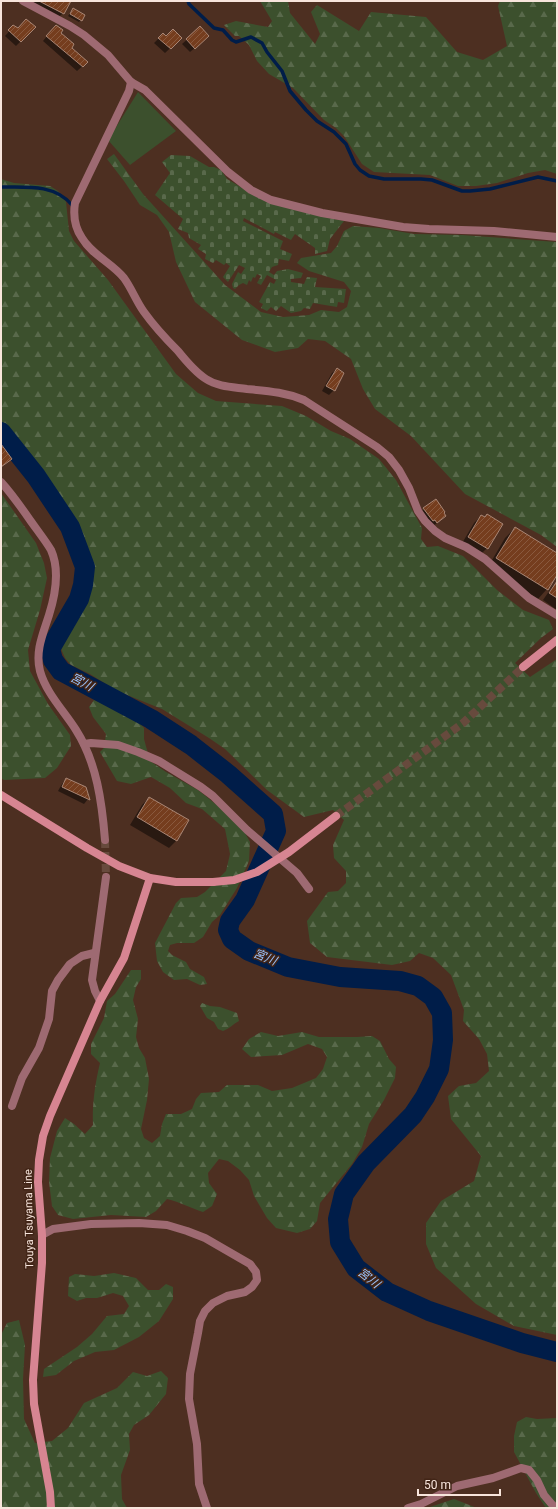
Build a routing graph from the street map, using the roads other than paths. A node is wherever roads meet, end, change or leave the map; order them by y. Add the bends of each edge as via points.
1 (23, 1) edge
2 (131, 82) junction
3 (557, 237) edge
4 (1, 482) edge
5 (557, 615) edge
6 (557, 640) edge
7 (523, 667) tunnel mouth
8 (84, 744) junction
9 (1, 795) edge
10 (336, 816) tunnel mouth
11 (105, 840) tunnel mouth
12 (106, 877) tunnel mouth
13 (150, 878) junction
14 (309, 889) dead end
15 (94, 953) junction
16 (100, 1001) junction
17 (12, 1106) dead end
18 (42, 1235) junction
19 (51, 1508) edge
20 (207, 1508) edge
21 (408, 1508) edge
22 (556, 1508) edge

1 - 2 street via 84,35 108,55
2 - 3 street via 145,90 228,172 251,190 271,200 322,213 403,227
2 - 5 street via 75,203 75,224 81,238 123,277 153,324 206,379 228,387 292,395 304,400 377,448 399,470 424,521 445,538 485,559 529,598
4 - 8 street via 51,550 56,567 56,579 53,602 40,643 40,672 48,690
6 - 7 main road
8 - 11 street via 99,788
8 - 14 street via 91,742 118,745 159,761 213,796 247,830 297,873
9 - 13 main road via 119,866
10 - 13 main road, bridge via 289,852 257,872 234,880 176,882
12 - 15 street
13 - 16 main road, Touya Tsuyama Line via 124,958
15 - 16 street via 92,980
15 - 17 street via 82,956 70,964 52,991 50,1019 39,1048 22,1078
16 - 18 main road, Touya Tsuyama Line via 43,1136 38,1182
18 - 19 main road, Touya Tsuyama Line via 33,1380 34,1404
18 - 20 street via 53,1229 91,1224 167,1225 205,1238 250,1264 256,1272 257,1280 252,1287 213,1303 205,1311 199,1327 190,1374 189,1399 197,1444 199,1484
21 - 22 street via 457,1486 493,1478 521,1468 529,1470 544,1495

